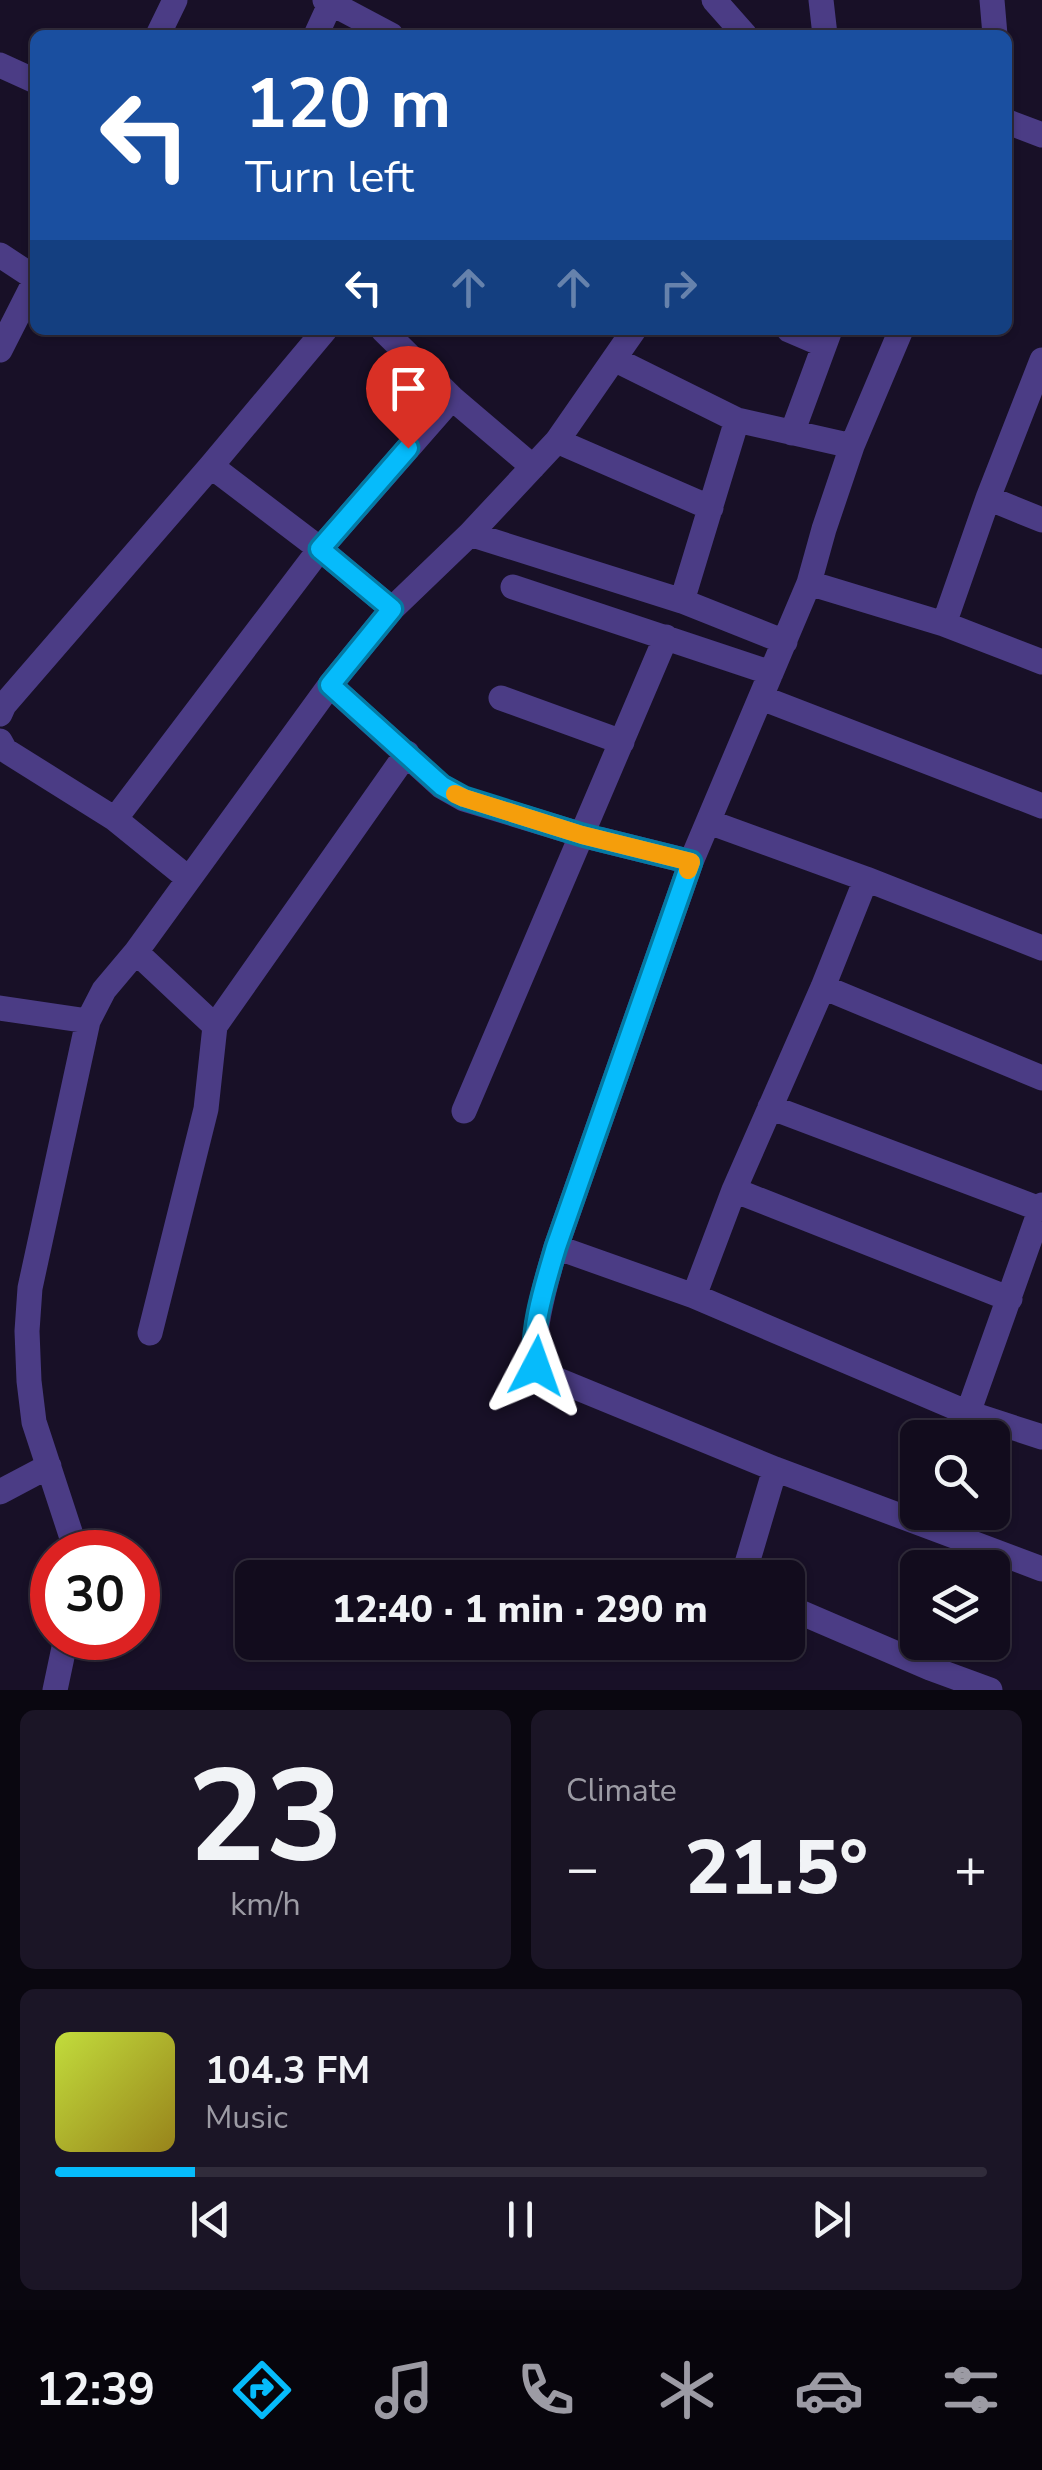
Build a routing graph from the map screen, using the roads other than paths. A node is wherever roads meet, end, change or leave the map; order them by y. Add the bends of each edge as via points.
1 (175, 0) edge
2 (714, 0) edge
3 (821, 0) edge
4 (992, 0) edge
5 (329, 1) edge
6 (160, 30) edge
7 (318, 30) edge
8 (382, 30) edge
9 (741, 30) edge
10 (824, 30) edge
11 (995, 30) edge
12 (0, 65) edge
13 (30, 79) edge
14 (1012, 123) edge
15 (1042, 134) edge
16 (0, 255) edge
17 (30, 276) edge
18 (30, 290) edge
19 (321, 335) edge
20 (388, 335) edge
21 (631, 335) edge
22 (898, 335) edge
23 (827, 337) edge
24 (0, 350) edge
25 (614, 360) junction
26 (1042, 360) edge
27 (1036, 393) edge
28 (452, 398) junction
29 (737, 420) junction
30 (792, 433) junction
31 (557, 441) junction
32 (852, 446) junction
33 (211, 466) junction
34 (532, 467) junction
35 (988, 498) junction
36 (711, 508) junction
37 (1042, 520) edge
38 (470, 534) junction
39 (320, 549) junction
40 (809, 583) junction
41 (513, 587) dead end
42 (682, 601) junction
43 (392, 609) junction
44 (944, 624) junction
45 (666, 636) junction
46 (785, 642) junction
47 (1042, 662) edge
48 (771, 673) junction
49 (330, 685) junction
50 (501, 698) dead end
51 (762, 698) junction
52 (0, 714) edge
53 (0, 742) edge
54 (622, 742) junction
55 (408, 753) junction
56 (1042, 806) edge
57 (115, 818) junction
58 (709, 822) junction
59 (582, 835) junction
60 (691, 862) junction
61 (866, 878) junction
62 (189, 879) junction
63 (1042, 948) edge
64 (130, 959) junction
65 (824, 987) junction
66 (0, 1008) edge
67 (88, 1021) junction
68 (215, 1026) junction
69 (1042, 1078) edge
70 (770, 1107) junction
71 (464, 1111) dead end
72 (734, 1190) junction
73 (1041, 1207) edge
74 (556, 1247) junction
75 (694, 1296) junction
76 (1010, 1299) junction
77 (150, 1333) dead end
78 (968, 1413) junction
79 (1042, 1437) edge
80 (49, 1466) junction
81 (774, 1469) junction
82 (0, 1492) edge
83 (70, 1530) edge
84 (747, 1560) edge
85 (1041, 1564) edge
86 (805, 1613) edge
87 (61, 1660) edge
88 (55, 1690) edge
89 (990, 1690) edge

1 - 6 street
2 - 9 street
3 - 10 street
4 - 11 street
5 - 7 street
5 - 8 street
12 - 13 street
14 - 15 street
16 - 17 street
18 - 24 street
19 - 33 street
20 - 28 street
21 - 25 street
22 - 32 street
23 - 30 street
25 - 29 street
25 - 31 street
26 - 27 street
27 - 35 street
28 - 34 street
28 - 39 street
29 - 30 street
29 - 36 street
30 - 32 street
31 - 34 street
31 - 36 street
32 - 40 street
33 - 39 street
33 - 52 street
34 - 38 street
35 - 37 street
35 - 44 street
36 - 42 street
38 - 42 street
38 - 43 street
39 - 43 street
39 - 57 street
40 - 44 street
40 - 46 street
41 - 45 street
42 - 46 street
43 - 49 street
44 - 47 street
45 - 48 street
45 - 54 street
46 - 48 street
48 - 51 street
49 - 55 street
49 - 62 street
50 - 54 street
51 - 56 street
51 - 58 street
53 - 57 street
54 - 59 street
55 - 59 street via 464,798
55 - 68 street
57 - 62 street
58 - 60 street
58 - 61 street
59 - 60 street
59 - 71 street
60 - 74 street
61 - 63 street
61 - 65 street
62 - 64 street
64 - 67 street
64 - 68 street
65 - 69 street
65 - 70 street
66 - 67 street
67 - 80 street via 30,1288 29,1381
68 - 77 street via 206,1109
70 - 72 street
70 - 73 street
72 - 75 street
72 - 76 street
73 - 76 street
74 - 75 street
74 - 81 street via 534,1352 541,1372
75 - 78 street
76 - 78 street
78 - 79 street
80 - 82 street
80 - 83 street
81 - 84 street
81 - 85 street
86 - 89 street
87 - 88 street

